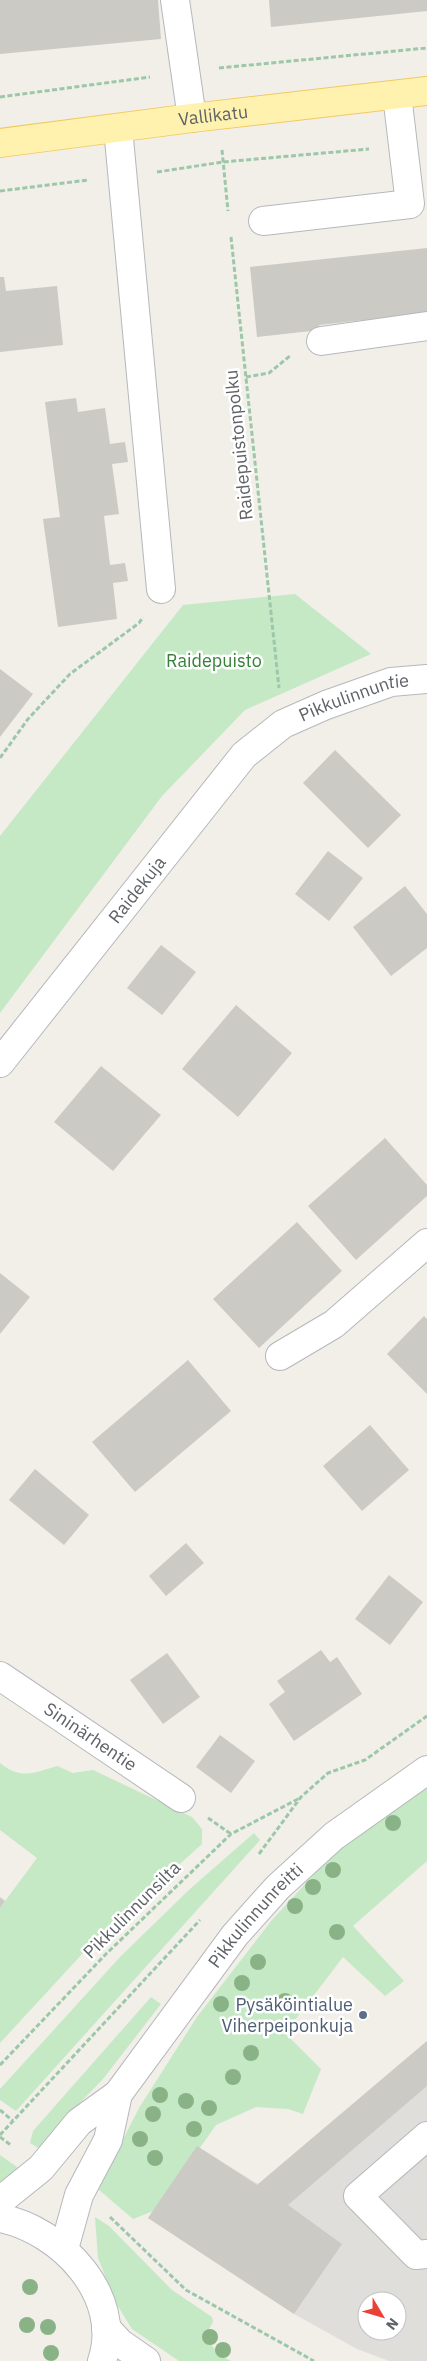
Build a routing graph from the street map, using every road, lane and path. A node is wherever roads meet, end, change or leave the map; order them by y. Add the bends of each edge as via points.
1 (175, 0) edge
2 (427, 48) edge
3 (186, 72) junction
4 (427, 91) edge
5 (397, 95) junction
6 (0, 97) edge
7 (192, 118) junction
8 (118, 128) junction
9 (0, 143) edge
10 (403, 146) junction
11 (418, 203) edge
12 (230, 221) dead end
13 (263, 221) dead end
14 (230, 231) dead end
15 (427, 326) edge
16 (321, 340) joint
17 (246, 376) junction
18 (161, 589) joint
19 (427, 679) edge
20 (283, 724) junction
21 (0, 758) edge
22 (0, 1063) edge
23 (427, 1243) edge
24 (280, 1356) dead end
25 (0, 1676) edge
26 (427, 1770) edge
27 (301, 1797) dead end
28 (181, 1798) dead end
29 (0, 2065) edge
30 (118, 2094) junction
31 (0, 2110) edge
32 (13, 2121) dead end
33 (427, 2136) edge
34 (0, 2137) edge
35 (41, 2168) junction
36 (79, 2194) junction
37 (0, 2201) edge
38 (0, 2218) edge
39 (64, 2248) junction
40 (427, 2254) edge
41 (106, 2328) junction
42 (102, 2361) edge
43 (146, 2361) edge
44 (314, 2361) edge

1 - 3 street
2 - 3 path
3 - 6 path
3 - 7 street
4 - 5 main road, Vallikatu
5 - 7 main road, Vallikatu
5 - 10 street
7 - 8 main road, Vallikatu
8 - 9 main road, Vallikatu
8 - 18 street
10 - 11 street
10 - 12 path via 223,162
11 - 13 street
14 - 17 path, Raidepuistonpolku
15 - 16 street
16 - 17 path via 293,353 269,373
17 - 20 path, Raidepuistonpolku
18 - 21 path via 139,623 70,674 28,719
19 - 20 street, Pikkulinnuntie via 390,682
20 - 22 street, Raidekuja via 244,755
23 - 24 street via 334,1324
25 - 28 street, Sininärhentie
26 - 30 street, Pikkulinnunreitti via 334,1836 278,1888 235,1935
27 - 29 path, Pikkulinnunsilta via 231,1834 106,1954
30 - 35 street, Pikkulinnunreitti via 79,2122
30 - 36 street, Pikkulinnunreitti via 108,2140
31 - 32 path
33 - 40 street via 358,2196 416,2255
34 - 35 path
35 - 37 street, Pikkulinnunreitti
36 - 39 street, Pikkulinnunreitti
36 - 44 path via 110,2217 186,2290
38 - 39 street via 28,2227
39 - 41 street via 95,2289
41 - 42 street
41 - 43 street via 120,2343

